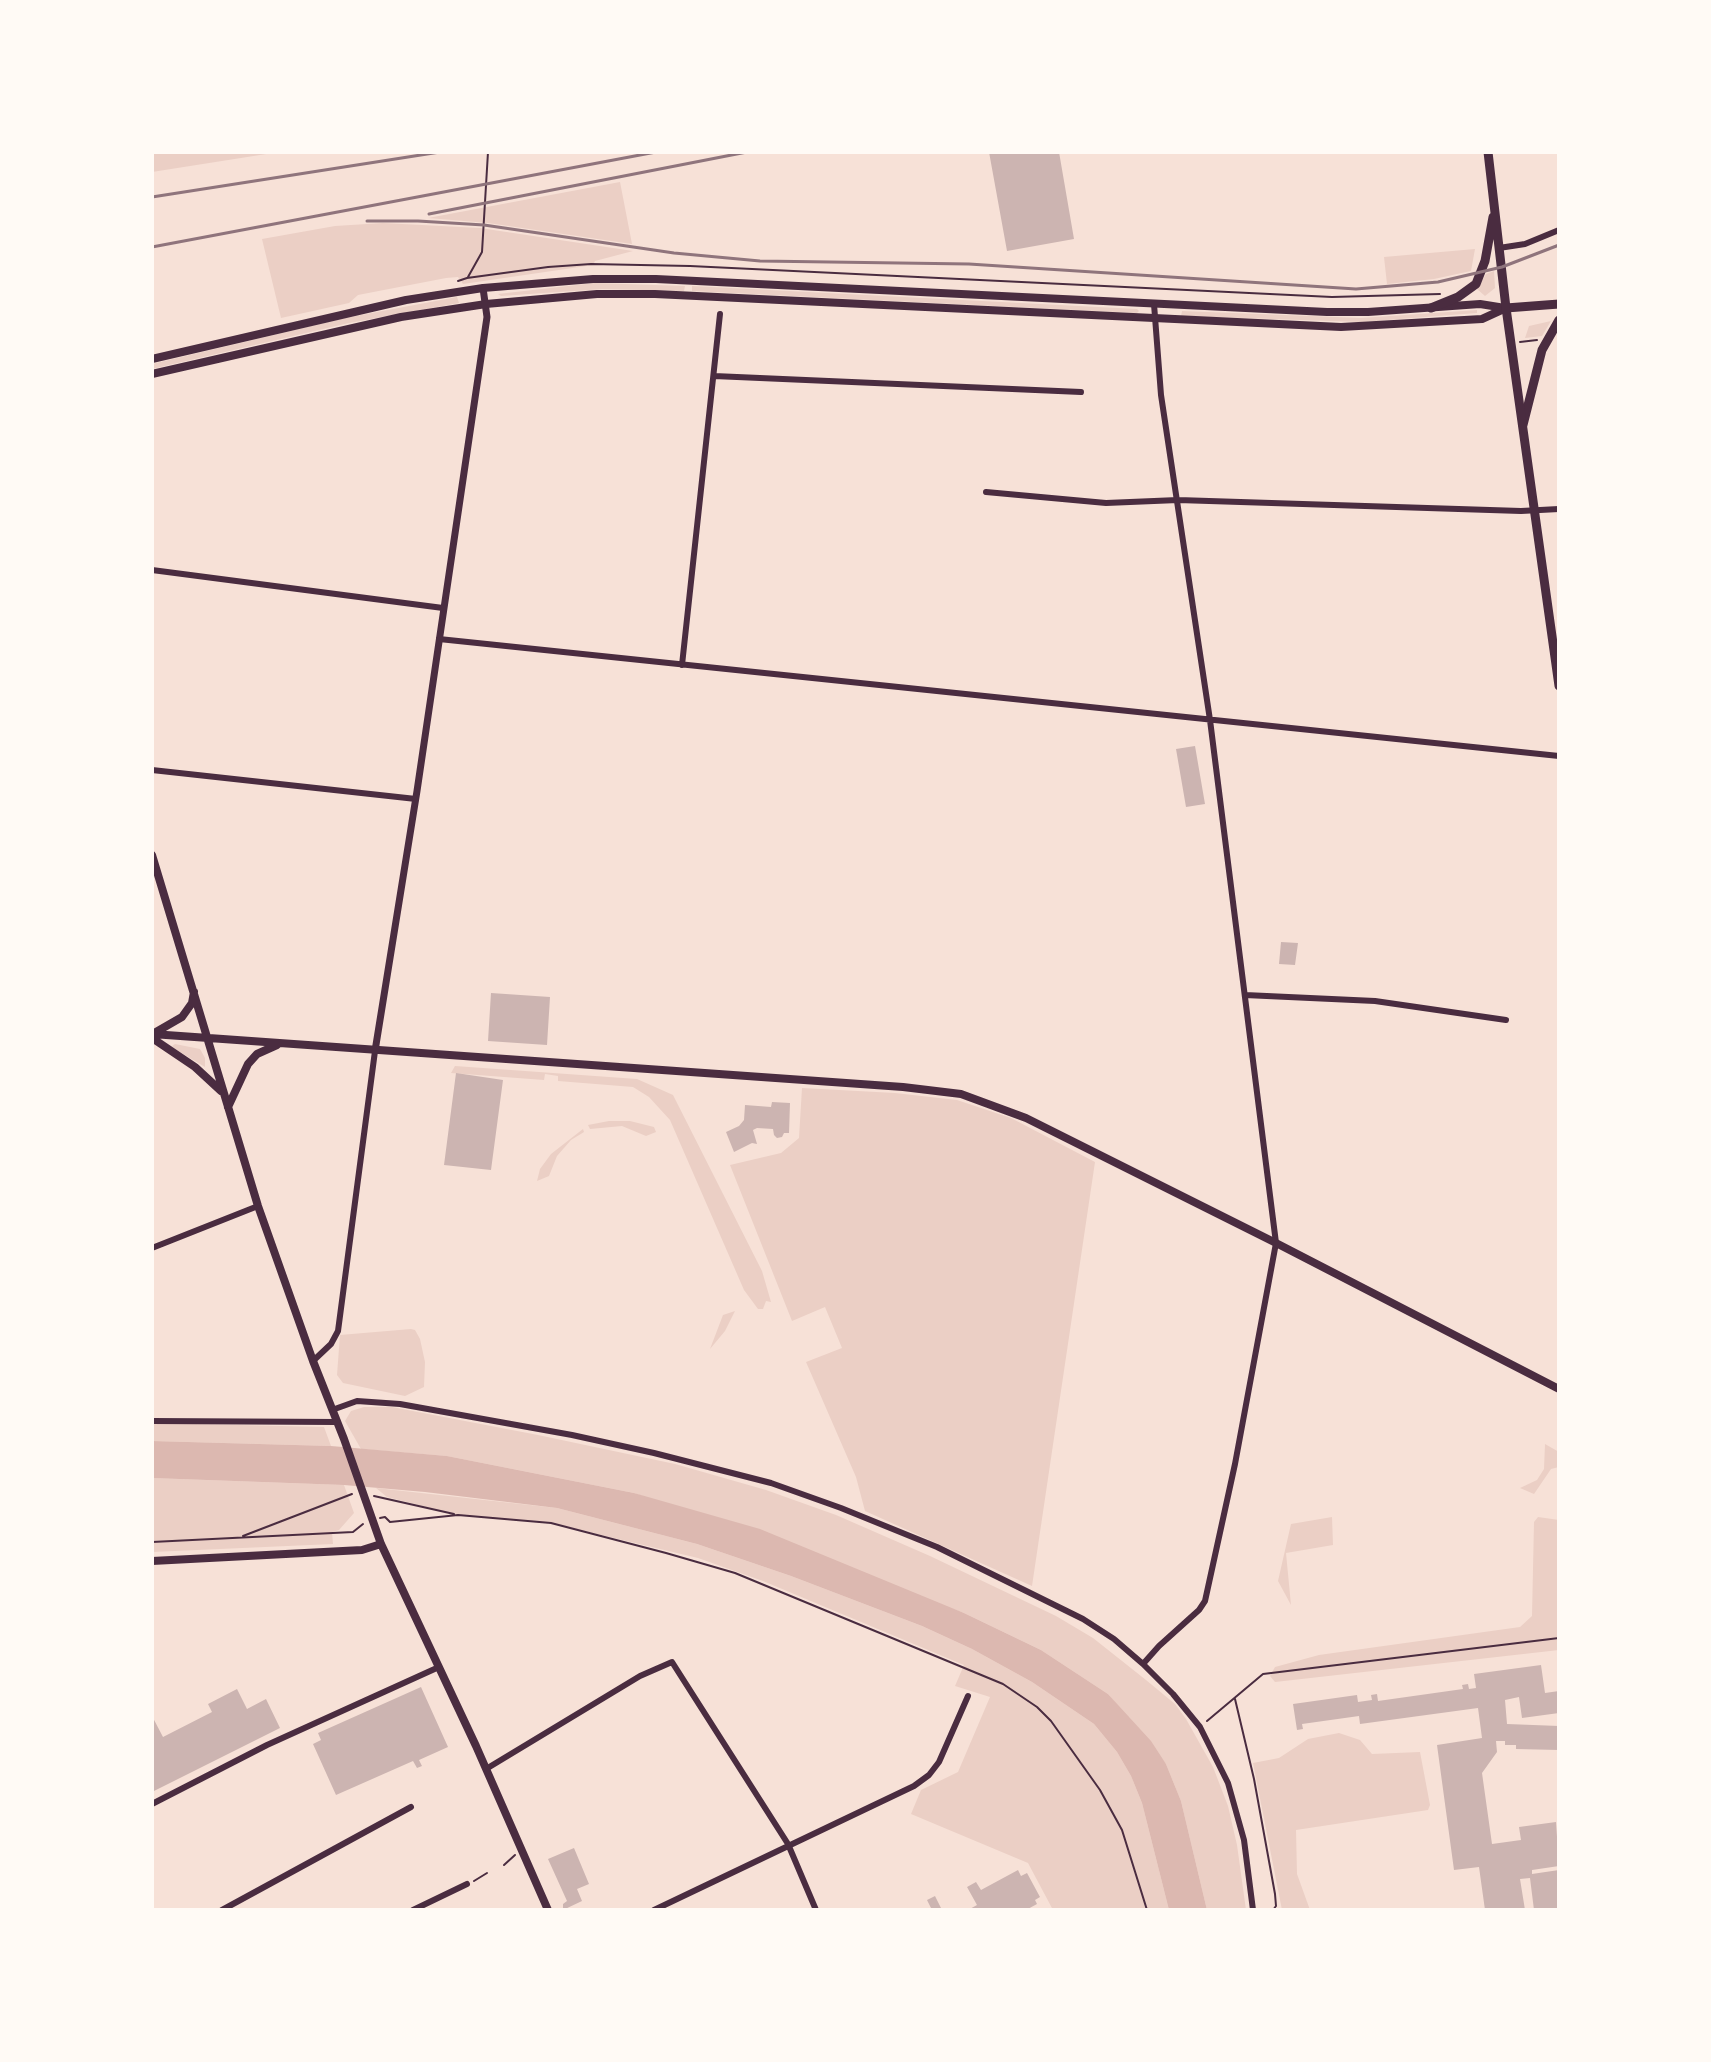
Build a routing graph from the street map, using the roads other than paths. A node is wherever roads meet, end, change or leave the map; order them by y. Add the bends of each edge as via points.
1 (1488, 152) edge
2 (1494, 209) junction
3 (1559, 230) edge
4 (1499, 248) junction
5 (483, 288) junction
6 (486, 304) junction
7 (1154, 304) junction
8 (1559, 304) edge
9 (1431, 308) junction
10 (1506, 308) junction
11 (720, 314) dead end
12 (1153, 318) junction
13 (1559, 320) edge
14 (152, 359) edge
15 (152, 374) edge
16 (714, 376) junction
17 (1081, 392) dead end
18 (1523, 426) junction
19 (986, 492) dead end
20 (1178, 500) junction
21 (1559, 509) edge
22 (1535, 511) junction
23 (152, 570) edge
24 (443, 608) junction
25 (439, 639) junction
26 (682, 665) junction
27 (1559, 686) edge
28 (1210, 720) junction
29 (1559, 756) edge
30 (152, 770) edge
31 (416, 799) junction
32 (152, 855) edge
33 (194, 987) junction
34 (1245, 995) junction
35 (1506, 1020) dead end
36 (152, 1035) edge
37 (209, 1038) junction
38 (280, 1044) junction
39 (375, 1051) junction
40 (224, 1094) junction
41 (228, 1107) junction
42 (258, 1206) junction
43 (1276, 1243) junction
44 (152, 1248) edge
45 (313, 1361) junction
46 (1559, 1389) edge
47 (332, 1410) junction
48 (152, 1421) edge
49 (337, 1422) junction
50 (381, 1544) junction
51 (152, 1561) edge
52 (1143, 1664) junction
53 (439, 1667) junction
54 (968, 1696) dead end
55 (486, 1769) junction
56 (152, 1804) edge
57 (411, 1807) dead end
58 (788, 1844) junction
59 (467, 1884) road end
60 (222, 1910) edge
61 (413, 1910) edge
62 (548, 1910) edge
63 (654, 1910) edge
64 (816, 1910) edge
65 (1253, 1910) edge

1 - 2 main road
2 - 4 main road
2 - 9 main road via 1476,284
3 - 4 street
4 - 10 main road
5 - 6 street
5 - 7 main road via 628,278
5 - 14 main road via 370,307
6 - 12 main road via 624,293
6 - 15 main road via 349,327
6 - 24 street
7 - 9 main road via 1327,312
7 - 12 street
8 - 10 main road
9 - 10 main road
10 - 12 main road via 1482,319 1384,326
10 - 18 main road
11 - 16 street
12 - 20 street
13 - 18 main road via 1536,368
16 - 17 street
16 - 26 street
18 - 22 main road
19 - 20 street via 1106,503
20 - 22 street
20 - 28 street
21 - 22 street
22 - 27 main road
23 - 24 street
24 - 25 street
25 - 26 street
25 - 31 street
26 - 28 street
28 - 29 street
28 - 34 street
30 - 31 street
31 - 39 street
32 - 33 main road
33 - 36 main road via 192,1003 182,1017
33 - 37 main road
34 - 35 street via 1375,1001
34 - 43 street
36 - 37 main road
36 - 40 main road
37 - 38 main road
37 - 40 main road
38 - 39 main road
38 - 41 main road via 265,1048 248,1064
39 - 43 main road via 961,1094 1026,1118
39 - 45 street via 338,1331
40 - 41 main road
41 - 42 main road
42 - 44 street
42 - 45 main road
43 - 46 main road
43 - 52 street via 1205,1601
45 - 47 main road
47 - 49 main road
47 - 52 street via 357,1401 400,1404 572,1435 771,1483 937,1547 1031,1592 1083,1619
48 - 49 street
49 - 50 main road
50 - 51 main road via 349,1551
50 - 53 main road
52 - 65 street via 1200,1727 1228,1783 1244,1840
53 - 55 main road
53 - 56 street
54 - 58 street via 929,1775
55 - 58 street via 672,1662
55 - 62 main road
57 - 60 street
58 - 63 street
58 - 64 street
59 - 61 street

